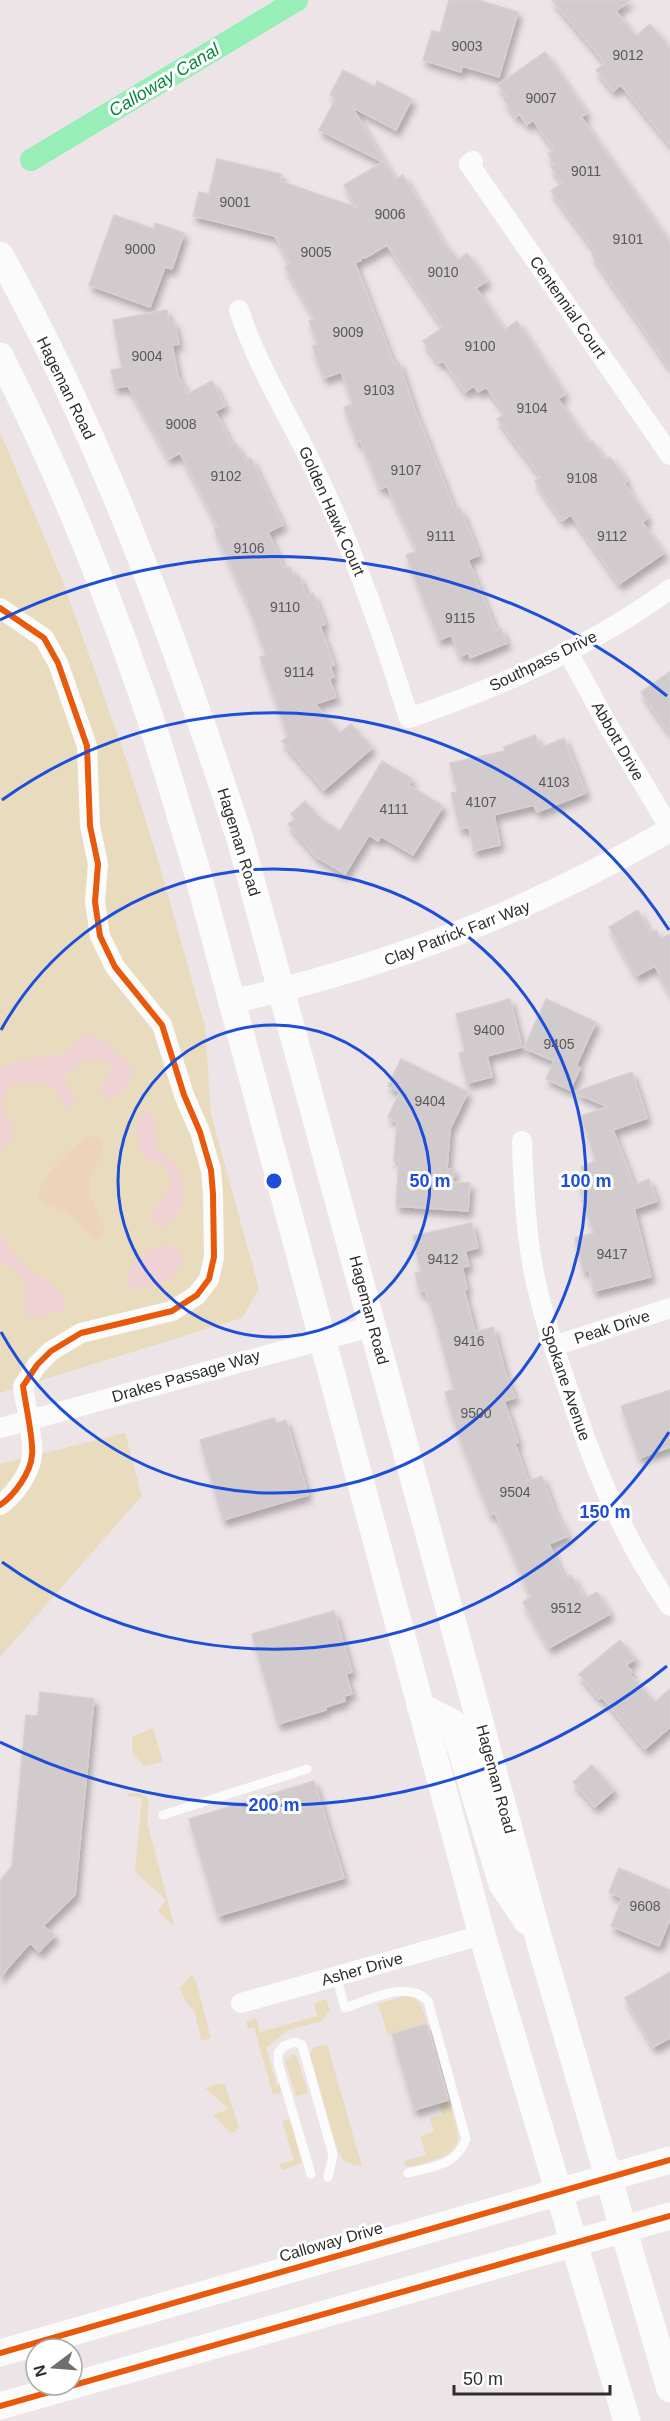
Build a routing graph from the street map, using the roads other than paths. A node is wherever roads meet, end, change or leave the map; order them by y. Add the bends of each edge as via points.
1 (473, 161) dead end
2 (0, 255) edge
3 (239, 310) dead end
4 (0, 356) edge
5 (670, 455) edge
6 (670, 589) edge
7 (0, 608) edge
8 (568, 652) junction
9 (409, 718) joint
10 (670, 829) edge
11 (281, 991) junction
12 (230, 1002) junction
13 (522, 1141) dead end
14 (670, 1308) edge
15 (374, 1326) junction
16 (321, 1338) junction
17 (554, 1346) junction
18 (27, 1420) junction
19 (0, 1428) edge
20 (0, 1504) edge
21 (670, 1606) edge
22 (420, 1706) junction
23 (307, 1769) dead end
24 (163, 1815) dead end
25 (482, 1935) junction
26 (538, 1936) junction
27 (336, 1976) junction
28 (242, 2004) dead end
29 (670, 2160) edge
30 (408, 2173) dead end
31 (311, 2174) dead end
32 (328, 2177) dead end
33 (607, 2178) junction
34 (557, 2191) junction
35 (670, 2216) edge
36 (623, 2229) junction
37 (573, 2242) junction
38 (0, 2353) edge
39 (670, 2389) edge
40 (0, 2406) edge
41 (627, 2421) edge

1 - 5 street, Centennial Court via 469,164
2 - 11 main road, Hageman Road via 94,446 154,588 236,829
3 - 9 street, Golden Hawk Court via 248,338 338,518
4 - 12 main road via 73,512 141,692 195,864
6 - 8 street, Southpass Drive
7 - 18 street via 44,638 58,663 87,746 100,936 115,967 162,1025 200,1132 213,1194 214,1257 209,1279 197,1295 172,1311 81,1334 51,1351 23,1386
8 - 9 street, Southpass Drive via 506,681
8 - 10 street, Abbott Drive
10 - 11 street, Clay Patrick Farr Way via 611,864 467,932 402,956
11 - 12 street, Clay Patrick Farr Way
11 - 15 main road, Hageman Road
12 - 16 main road
13 - 17 street, Spokane Avenue via 530,1252
14 - 17 street, Peak Drive
15 - 16 street, Drakes Passage Way
15 - 26 main road, Hageman Road
16 - 18 street, Drakes Passage Way
16 - 22 main road
17 - 21 street, Spokane Avenue via 598,1476 645,1570
18 - 19 street, Drakes Passage Way
18 - 20 street via 33,1456 21,1483
22 - 25 main road
22 - 26 main road via 453,1723 502,1884
23 - 24 lane
25 - 27 street, Asher Drive
25 - 34 main road
26 - 33 main road, Hageman Road
27 - 28 street, Asher Drive
27 - 30 lane via 345,2008 408,1990 420,1993 428,2001 466,2139 453,2160
29 - 33 main road, Calloway Drive
31 - 32 lane via 278,2063 284,2046 295,2042 302,2045 333,2155
33 - 34 main road, Calloway Drive
33 - 36 main road, Hageman Road
34 - 37 main road
34 - 38 main road, Calloway Drive
35 - 36 main road
36 - 37 main road
36 - 39 main road, Hageman Road
37 - 40 main road
37 - 41 main road

